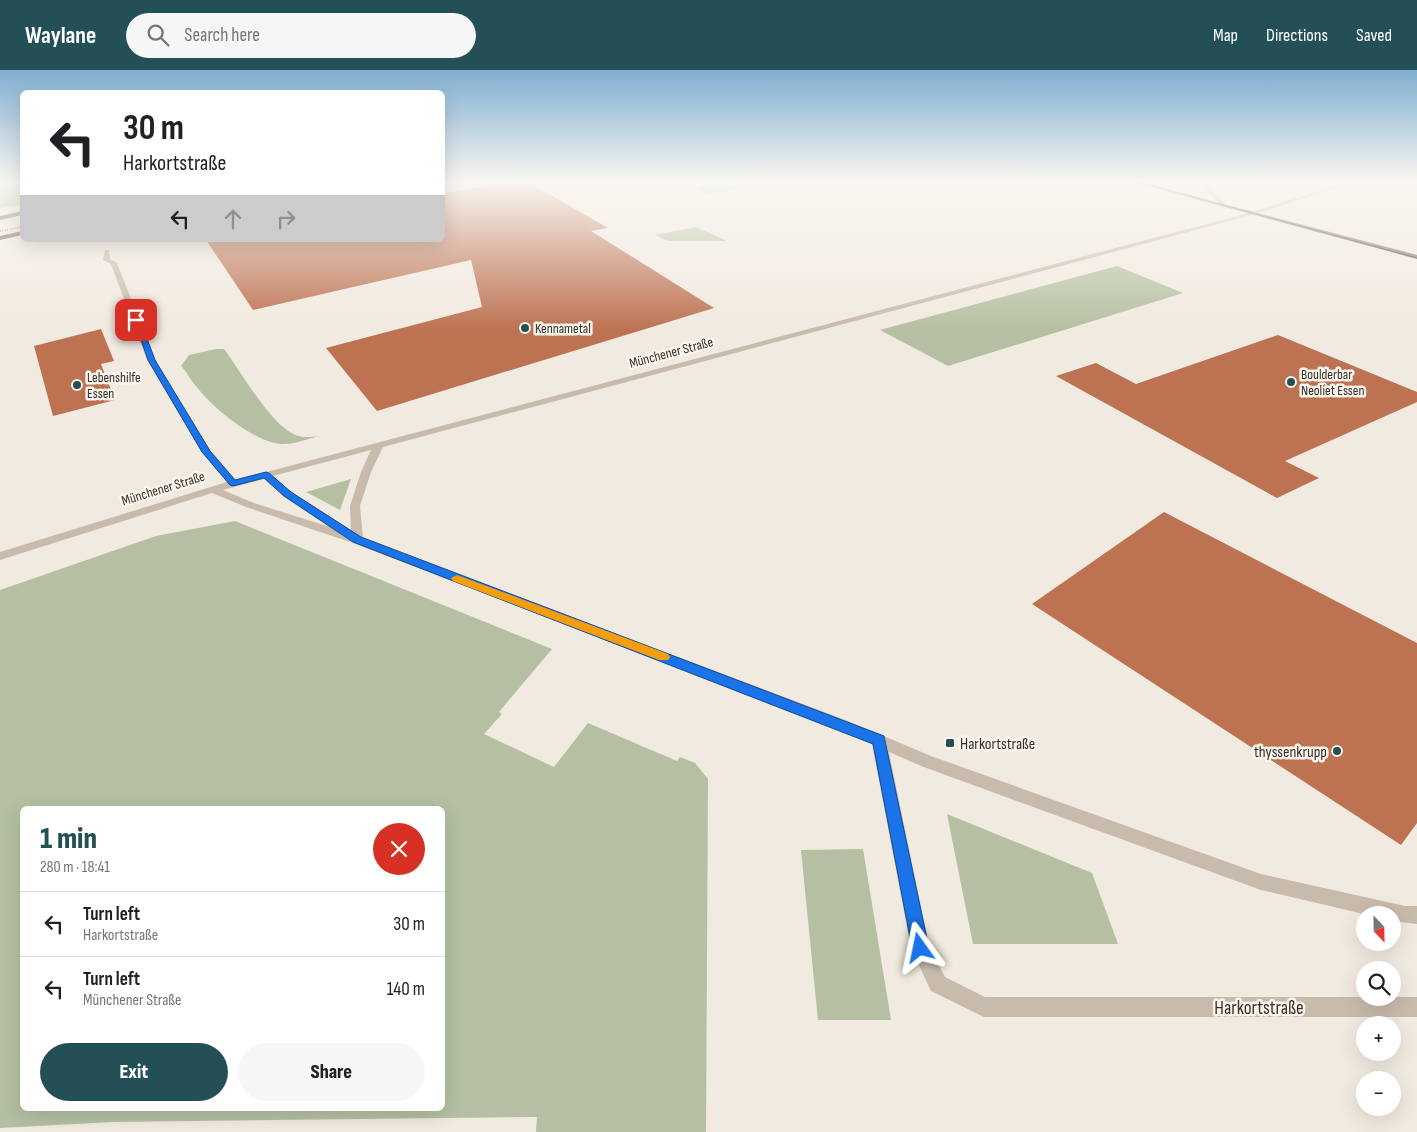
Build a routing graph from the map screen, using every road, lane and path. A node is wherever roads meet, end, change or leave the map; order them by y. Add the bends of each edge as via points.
1 (1184, 232) edge
2 (1324, 232) edge
3 (20, 234) edge
4 (0, 238) edge
5 (107, 252) dead end
6 (1417, 256) edge
7 (379, 444) junction
8 (266, 475) junction
9 (233, 483) junction
10 (213, 489) junction
11 (357, 540) junction
12 (0, 556) edge
13 (879, 740) junction
14 (1417, 915) edge
15 (1417, 1007) edge

1 - 7 street, Münchener Straße
2 - 6 main road
3 - 4 highway
5 - 9 street via 106,260 114,263 151,360 206,452
7 - 8 street, Münchener Straße
7 - 11 street via 355,506
8 - 9 street, Münchener Straße
8 - 11 street via 287,494
9 - 10 street, Münchener Straße
10 - 11 street via 250,505
10 - 12 street, Münchener Straße
11 - 13 street
13 - 14 street via 926,762 1261,882
13 - 15 street, Harkortstraße via 920,948 938,984 984,1007

